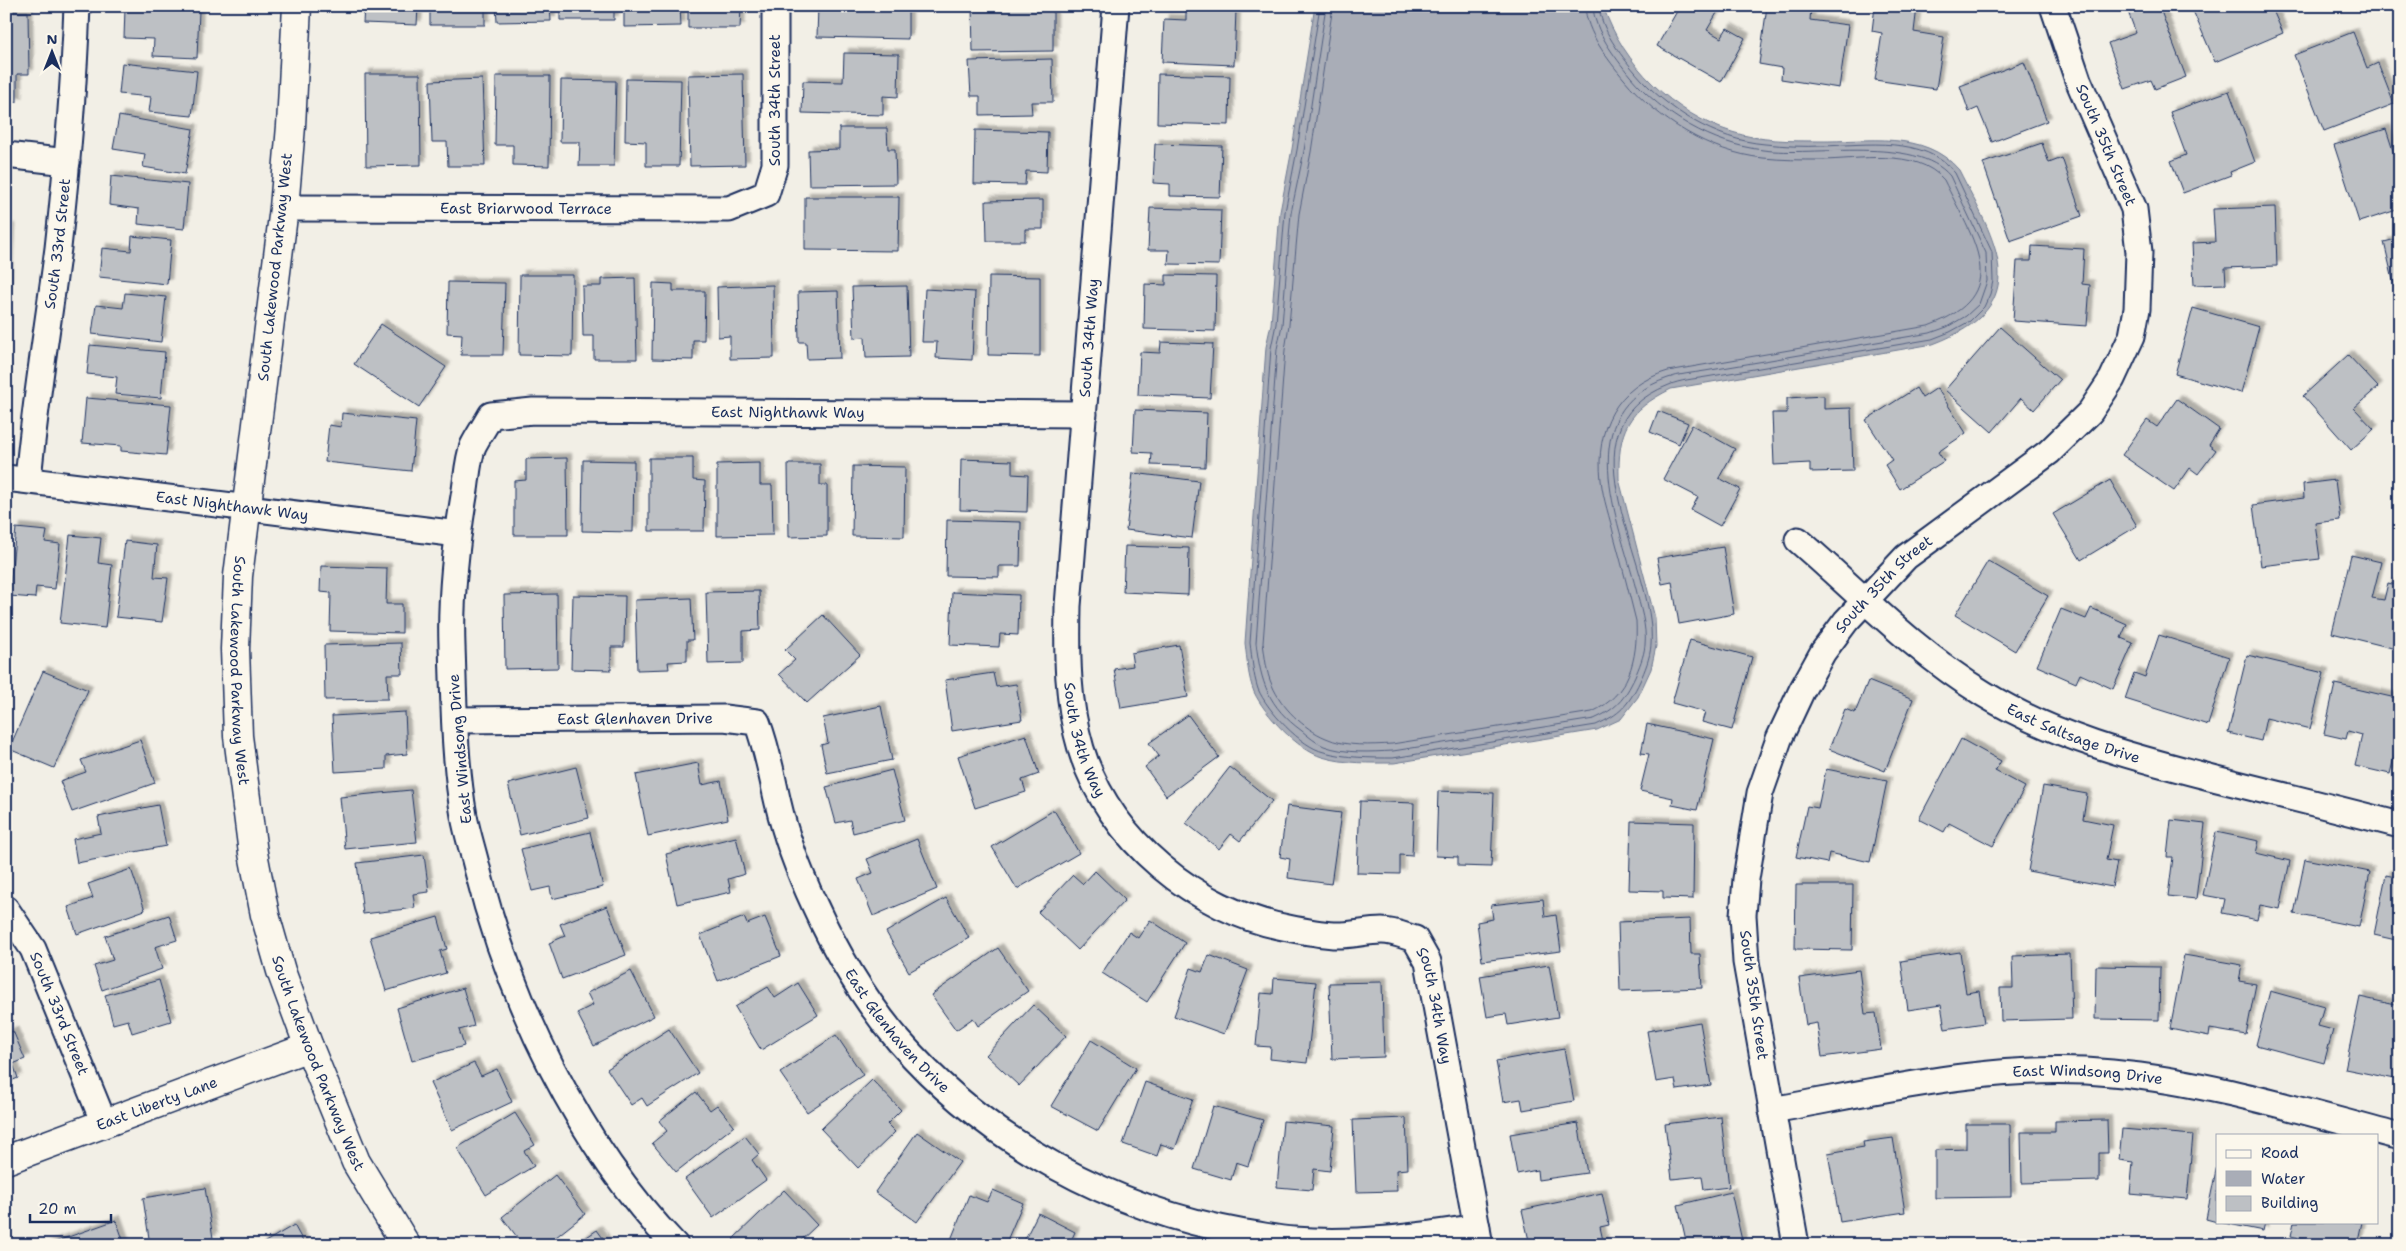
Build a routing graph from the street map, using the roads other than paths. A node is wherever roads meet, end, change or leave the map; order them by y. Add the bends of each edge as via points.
1 (77, 6) edge
2 (297, 6) edge
3 (775, 6) edge
4 (1116, 6) edge
5 (2053, 6) edge
6 (6, 155) edge
7 (67, 162) junction
8 (766, 194) joint
9 (284, 208) junction
10 (1084, 414) junction
11 (491, 416) joint
12 (17, 479) edge
13 (246, 508) junction
14 (458, 534) junction
15 (1798, 540) dead end
16 (1866, 599) junction
17 (454, 720) junction
18 (2400, 825) edge
19 (6, 909) edge
20 (309, 1047) junction
21 (1772, 1110) junction
22 (104, 1123) junction
23 (2400, 1137) edge
24 (6, 1160) edge
25 (1478, 1236) edge
26 (406, 1245) edge
27 (675, 1245) edge
28 (1796, 1245) edge

1 - 7 street, South 33rd Street
2 - 9 street, South Lakewood Parkway West
3 - 8 street, South 34th Street via 775,165
4 - 10 street, South 34th Way
5 - 16 street, South 35th Street via 2078,80 2134,209 2139,252 2138,309 2132,336 2112,379 2090,412 2071,432 2050,452 1906,557
6 - 7 street
7 - 12 street, South 33rd Street via 37,393
8 - 9 street, East Briarwood Terrace via 729,209
9 - 13 street, South Lakewood Parkway West
10 - 11 street, East Nighthawk Way via 533,412
10 - 25 street, South 34th Way via 1068,606 1067,656 1072,704 1082,749 1101,794 1139,848 1187,887 1230,910 1286,928 1334,935 1384,931 1415,938 1428,962
11 - 14 street, East Windsong Drive via 472,448
12 - 13 street, East Nighthawk Way
13 - 14 street, East Nighthawk Way
13 - 20 street, South Lakewood Parkway West via 238,576 235,649 244,794 265,915 281,971
14 - 17 street, East Windsong Drive via 451,618
15 - 16 street, East Saltsage Drive
16 - 18 street, East Saltsage Drive via 1937,662 1984,694 2030,719 2086,743
16 - 21 street, South 35th Street via 1824,652 1802,690 1760,792 1751,839 1743,915
17 - 25 street, East Glenhaven Drive via 724,718 756,722 768,752 778,804 812,898 868,1001 937,1080 991,1124 1098,1189 1209,1226 1292,1240
17 - 27 street, East Windsong Drive via 464,816 486,906 537,1037 576,1113 607,1160
19 - 22 street, South 33rd Street via 40,964
20 - 22 street, East Liberty Lane
20 - 26 street, South Lakewood Parkway West via 356,1162
21 - 23 street, East Windsong Drive via 1962,1076 2050,1070 2112,1072 2178,1081
21 - 28 street, South 35th Street
22 - 24 street, East Liberty Lane

